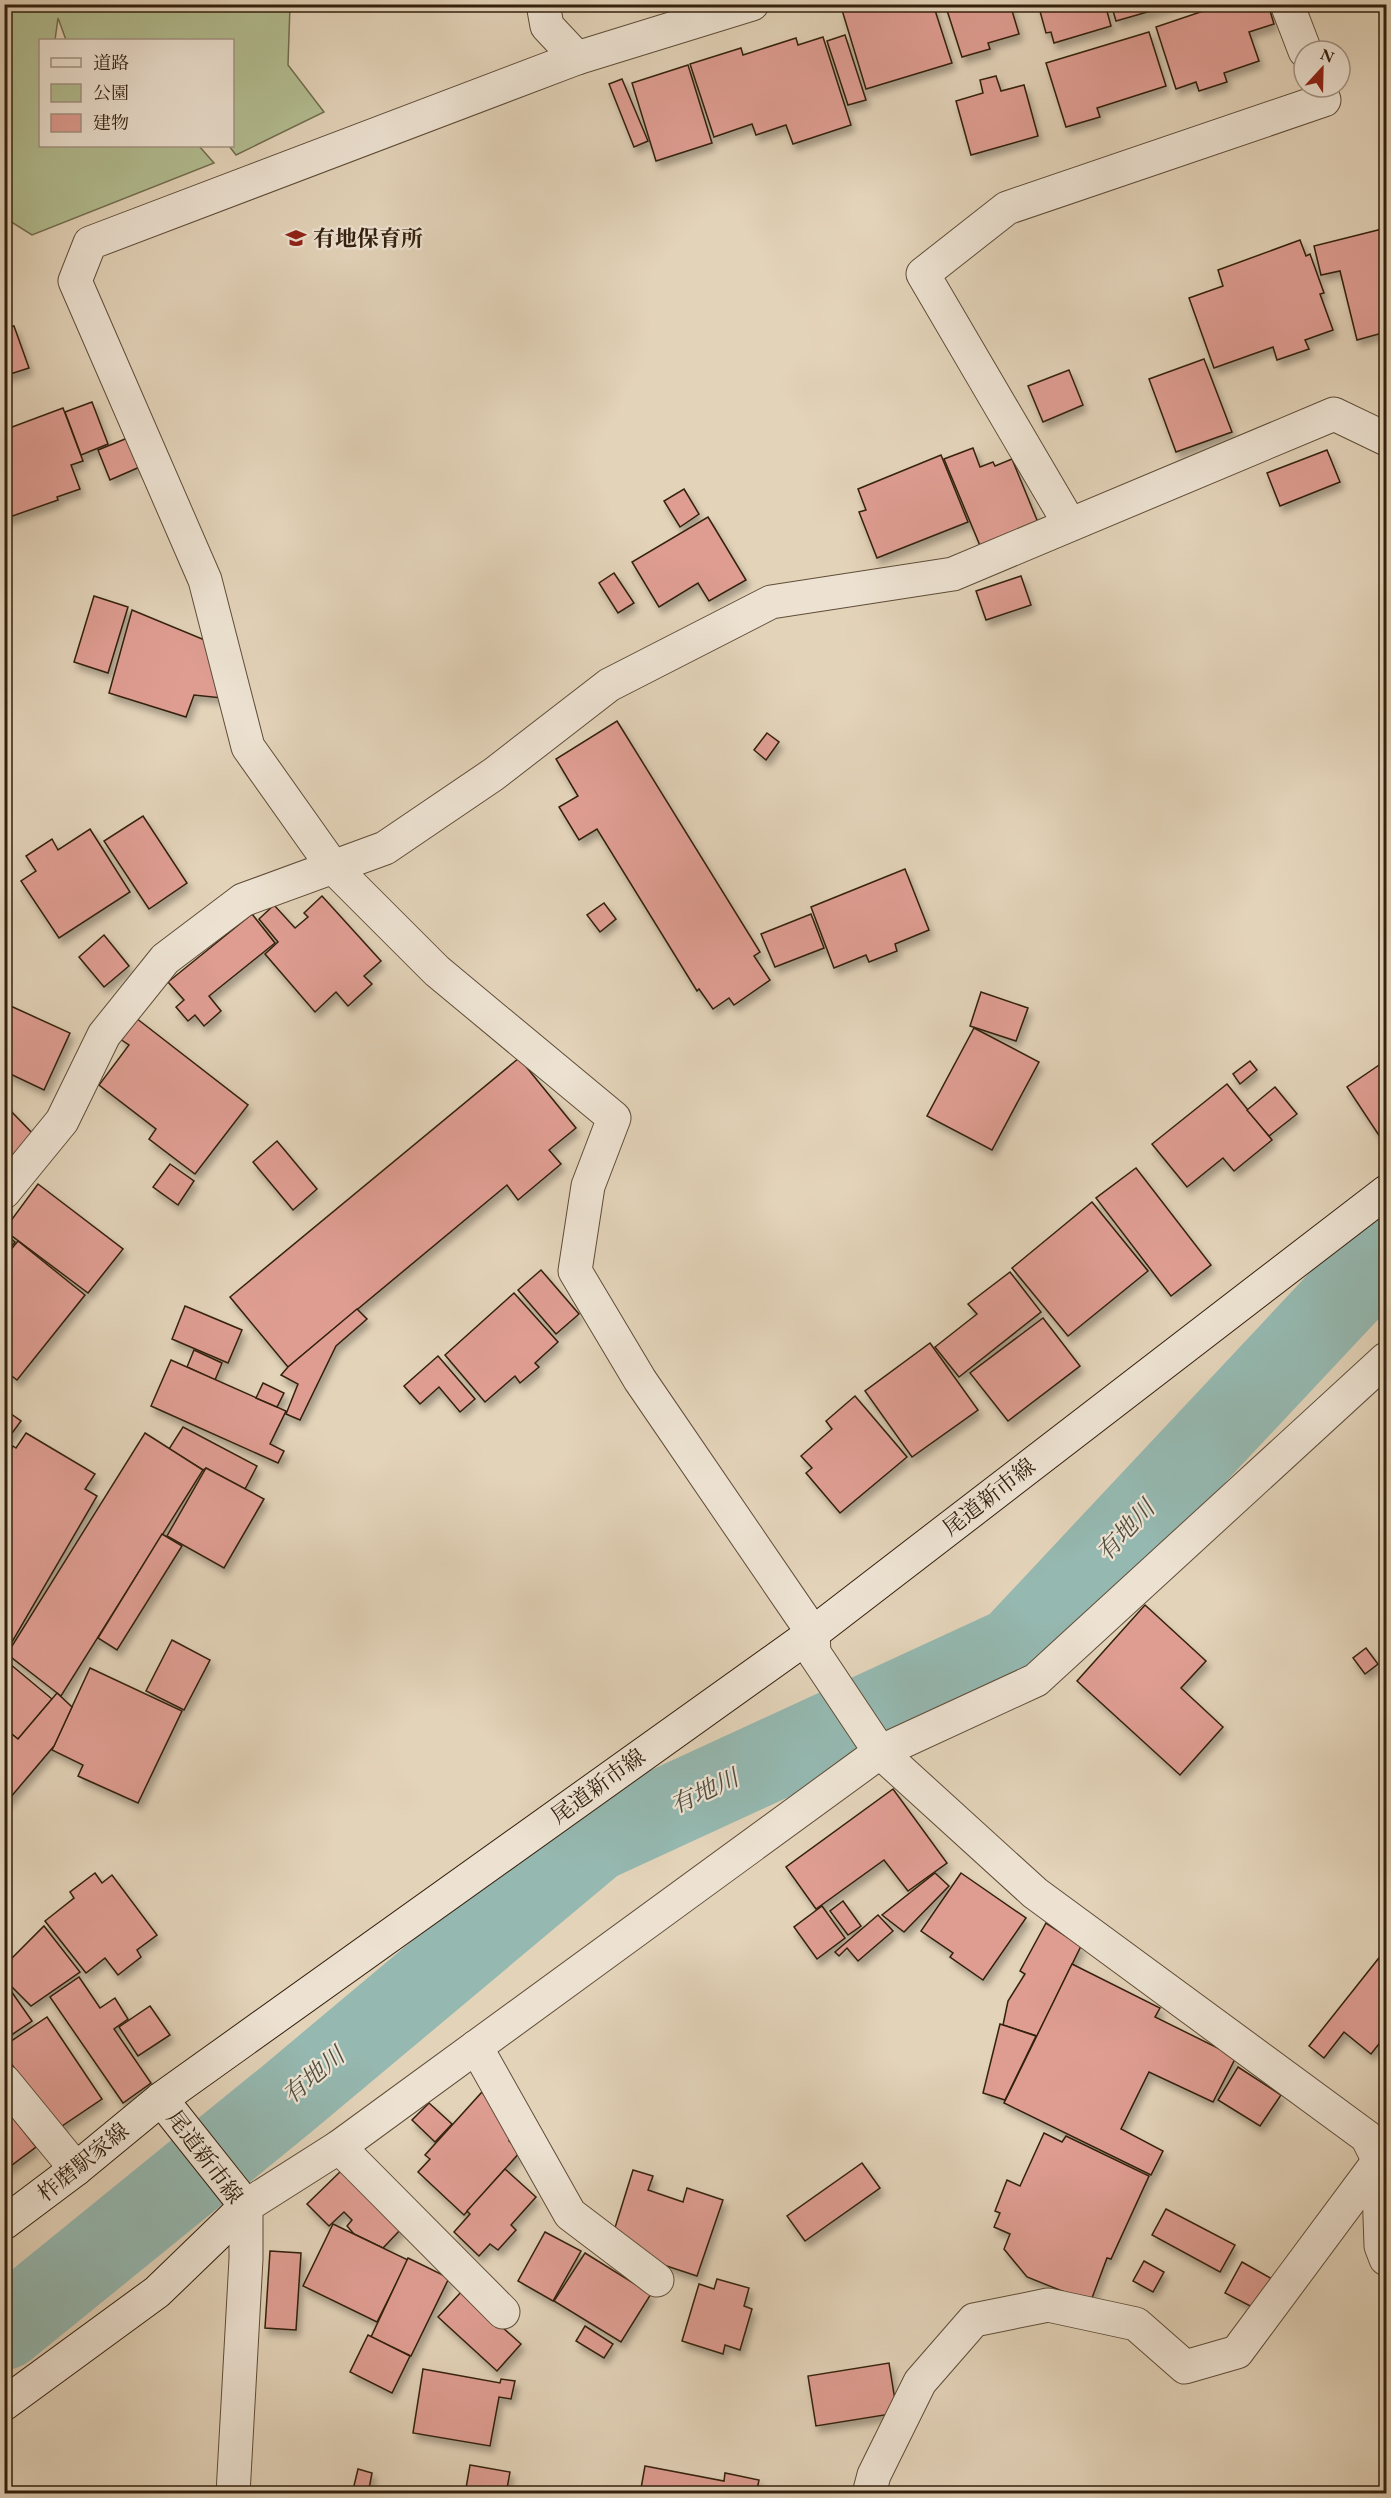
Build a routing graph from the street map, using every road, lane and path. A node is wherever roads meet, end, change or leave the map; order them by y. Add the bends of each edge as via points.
1 (543, 4) edge
2 (752, 4) edge
3 (1287, 4) edge
4 (1300, 39) edge
5 (578, 58) junction
6 (1324, 99) edge
7 (1386, 439) edge
8 (1070, 523) junction
9 (333, 867) junction
10 (4, 1192) edge
11 (1386, 1192) edge
12 (1386, 1359) edge
13 (813, 1643) junction
14 (880, 1752) junction
15 (476, 2048) junction
16 (4, 2081) edge
17 (168, 2107) junction
18 (339, 2147) junction
19 (1382, 2155) edge
20 (76, 2169) junction
21 (240, 2200) junction
22 (4, 2223) edge
23 (1386, 2259) edge
24 (657, 2280) dead end
25 (503, 2312) dead end
26 (4, 2404) edge
27 (233, 2493) edge
28 (869, 2493) edge

1 - 5 street via 547,26
2 - 5 street
3 - 4 street
5 - 9 street via 90,243 75,281 205,580 248,747
6 - 8 street via 1007,208 923,274
7 - 8 street via 1334,414
8 - 9 street via 953,574 771,602 609,685 494,774 385,848
9 - 10 street via 243,900 165,959 104,1035 62,1121
9 - 13 street via 437,971 614,1119 588,1186 575,1270 640,1380
11 - 13 street, 尾道新市線
12 - 14 street via 1036,1680
13 - 14 street
13 - 17 street, 尾道新市線
14 - 15 street
14 - 19 street via 1035,1893 1367,2137
15 - 18 street
15 - 24 street via 570,2214
16 - 20 street
17 - 20 street, 柞磨駅家線
17 - 21 street, 尾道新市線
18 - 21 street
18 - 25 street
19 - 23 street via 1381,2246
19 - 28 street via 1237,2352 1185,2367 1136,2324 1048,2305 974,2320 920,2382
20 - 22 street, 柞磨駅家線
21 - 26 street, 尾道新市線 via 157,2292
21 - 27 street via 246,2259

